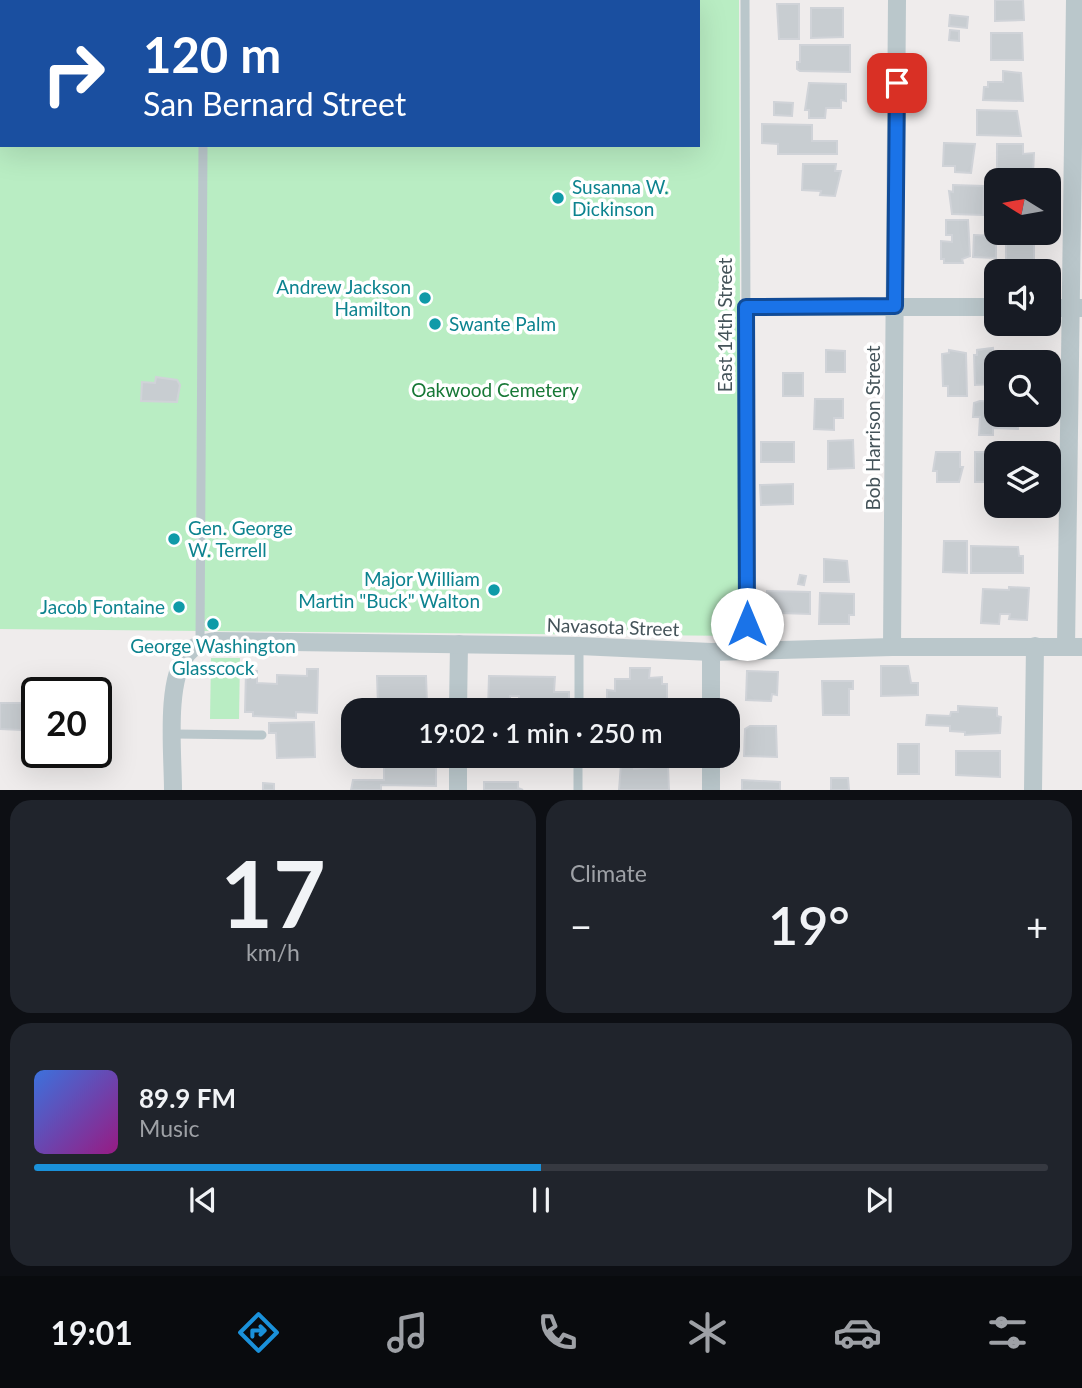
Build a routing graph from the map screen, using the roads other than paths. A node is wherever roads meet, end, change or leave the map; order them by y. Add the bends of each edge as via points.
1 (746, 0) edge
2 (897, 0) edge
3 (1075, 0) edge
4 (204, 147) edge
5 (895, 306) junction
6 (746, 307) junction
7 (984, 307) edge
8 (1076, 308) edge
9 (459, 644) junction
10 (579, 646) junction
11 (1035, 646) junction
12 (892, 647) junction
13 (1074, 647) edge
14 (194, 649) junction
15 (747, 651) junction
16 (711, 652) junction
17 (458, 698) edge
18 (579, 698) edge
19 (711, 698) edge
20 (174, 734) junction
21 (262, 735) dead end
22 (458, 768) edge
23 (578, 768) edge
24 (711, 768) edge
25 (173, 789) edge
26 (458, 789) edge
27 (578, 789) edge
28 (711, 789) edge
29 (1033, 789) edge

1 - 6 lane, East 14th Street
2 - 5 street, Bob Harrison Street
3 - 8 street
4 - 14 lane
5 - 6 street
5 - 7 street
5 - 12 street, Bob Harrison Street
6 - 15 lane, East 14th Street
8 - 13 street
9 - 10 street, Navasota Street
9 - 14 street, Navasota Street via 216,641
9 - 17 street
10 - 16 street, Navasota Street
10 - 18 lane
11 - 12 street, Navasota Street
11 - 13 street, Navasota Street
11 - 29 street
12 - 15 street, Navasota Street
14 - 20 street via 176,671
15 - 16 street, Navasota Street
16 - 19 street
20 - 21 lane
20 - 25 street
22 - 26 street
23 - 27 lane
24 - 28 street

